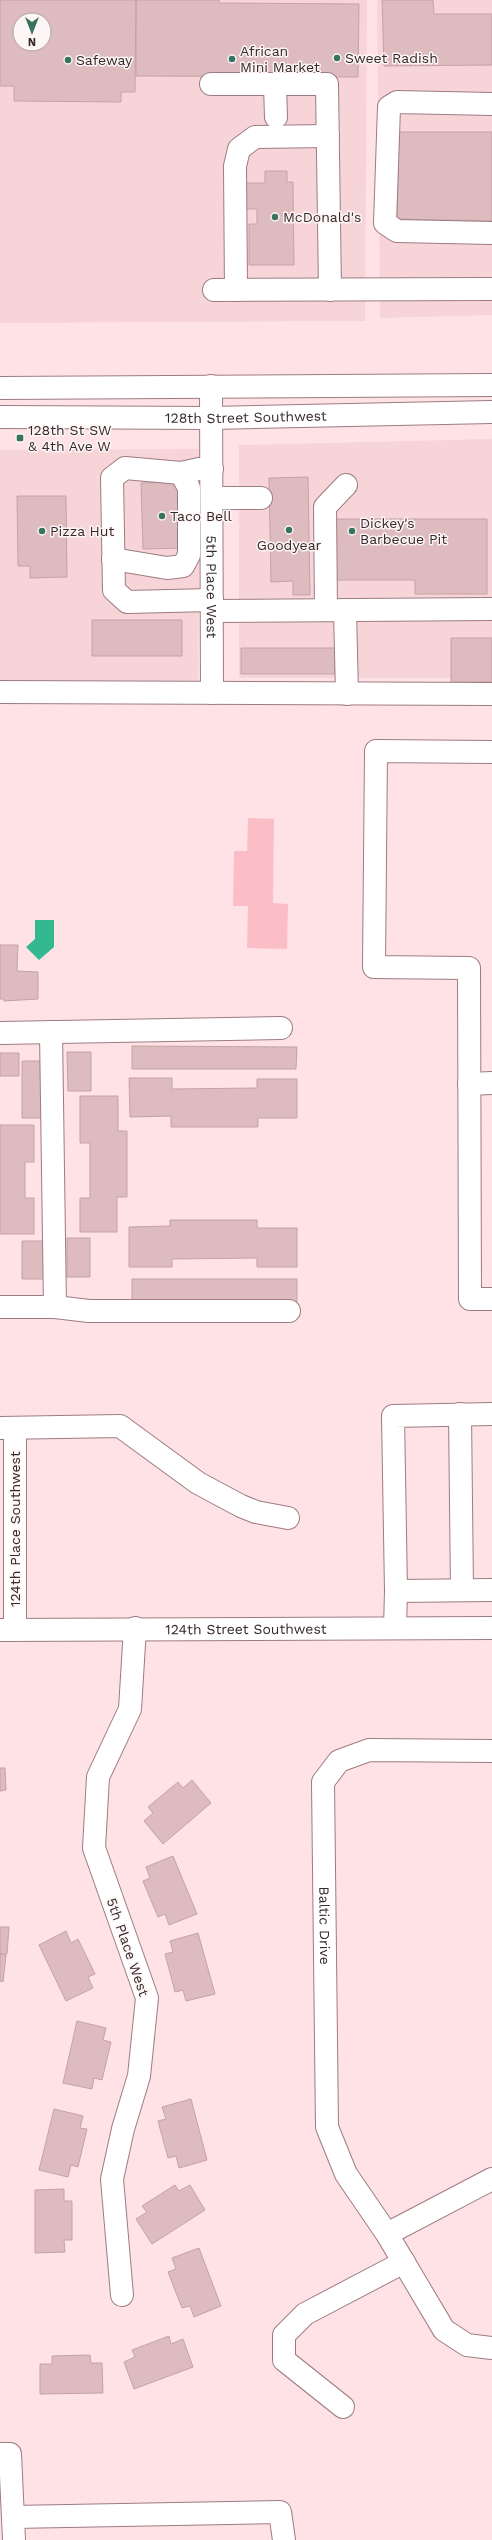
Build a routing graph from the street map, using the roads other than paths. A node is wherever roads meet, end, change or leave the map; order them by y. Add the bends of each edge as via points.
1 (211, 84) dead end
2 (275, 85) junction
3 (492, 104) edge
4 (276, 117) dead end
5 (328, 136) junction
6 (492, 233) edge
7 (214, 290) dead end
8 (236, 290) junction
9 (330, 290) junction
10 (492, 290) edge
11 (492, 385) edge
12 (211, 386) junction
13 (0, 388) edge
14 (492, 412) edge
15 (0, 417) edge
16 (212, 418) junction
17 (212, 469) junction
18 (181, 473) junction
19 (346, 485) dead end
20 (212, 498) junction
21 (260, 498) dead end
22 (113, 559) junction
23 (212, 606) junction
24 (492, 609) edge
25 (336, 610) junction
26 (0, 692) edge
27 (212, 693) junction
28 (347, 694) junction
29 (492, 694) edge
30 (492, 752) edge
31 (281, 1028) dead end
32 (51, 1032) junction
33 (0, 1033) edge
34 (492, 1083) edge
35 (470, 1084) junction
36 (492, 1299) edge
37 (0, 1307) edge
38 (54, 1307) junction
39 (289, 1311) dead end
40 (460, 1414) junction
41 (492, 1414) edge
42 (8, 1428) edge
43 (288, 1518) dead end
44 (462, 1590) junction
45 (492, 1590) edge
46 (396, 1591) junction
47 (135, 1628) junction
48 (395, 1628) junction
49 (492, 1628) edge
50 (8, 1630) edge
51 (492, 1751) edge
52 (492, 2179) edge
53 (387, 2234) junction
54 (404, 2262) junction
55 (122, 2295) dead end
56 (492, 2348) edge
57 (343, 2407) dead end
58 (0, 2454) edge
59 (13, 2517) junction
60 (14, 2540) edge
61 (284, 2540) edge

1 - 2 street
2 - 4 street
2 - 5 street via 327,84
3 - 6 street via 397,102 389,107 385,223 396,231
5 - 8 street via 255,137 239,149 234,166
5 - 9 street
7 - 8 street
8 - 9 street
9 - 10 street
11 - 12 street, 128th Street Southwest
12 - 13 street, 128th Street Southwest
12 - 16 street, 5th Place West
14 - 16 street, 128th Street Southwest
15 - 16 street, 128th Street Southwest
16 - 17 street, 5th Place West
17 - 18 street
17 - 20 street, 5th Place West
18 - 22 street via 125,468 112,478
18 - 22 street via 189,488 189,555 183,566 167,568
19 - 25 street via 325,507
20 - 21 street
20 - 23 street, 5th Place West
22 - 23 street via 114,590 127,602
23 - 25 street
23 - 27 street, 5th Place West
24 - 25 street
25 - 28 street
26 - 27 street
27 - 28 street
28 - 29 street
30 - 35 street via 376,752 374,967 469,968
31 - 32 street
32 - 33 street
32 - 38 street
34 - 35 street
35 - 36 street via 470,1299
37 - 38 street
38 - 39 street via 89,1311
40 - 41 street
40 - 44 street
40 - 46 street via 393,1416
42 - 43 street, 124th Place Southwest via 120,1426 198,1483 256,1512
42 - 50 street, 124th Place Southwest
44 - 45 street
44 - 46 street
46 - 48 street
47 - 48 street, 124th Street Southwest
47 - 50 street, 124th Street Southwest
47 - 55 street, 5th Place West via 130,1709 98,1777 94,1848 147,1998 139,2076 123,2129 112,2179
48 - 49 street, 124th Street Southwest
51 - 53 street, Baltic Drive via 369,1750 339,1761 323,1782 327,2127 346,2174
52 - 53 street
53 - 54 street, Baltic Drive
54 - 56 street, Baltic Drive via 444,2330 467,2345
54 - 57 street via 305,2314 284,2335 284,2360
58 - 59 street via 10,2454
59 - 60 street
59 - 61 street via 280,2512

